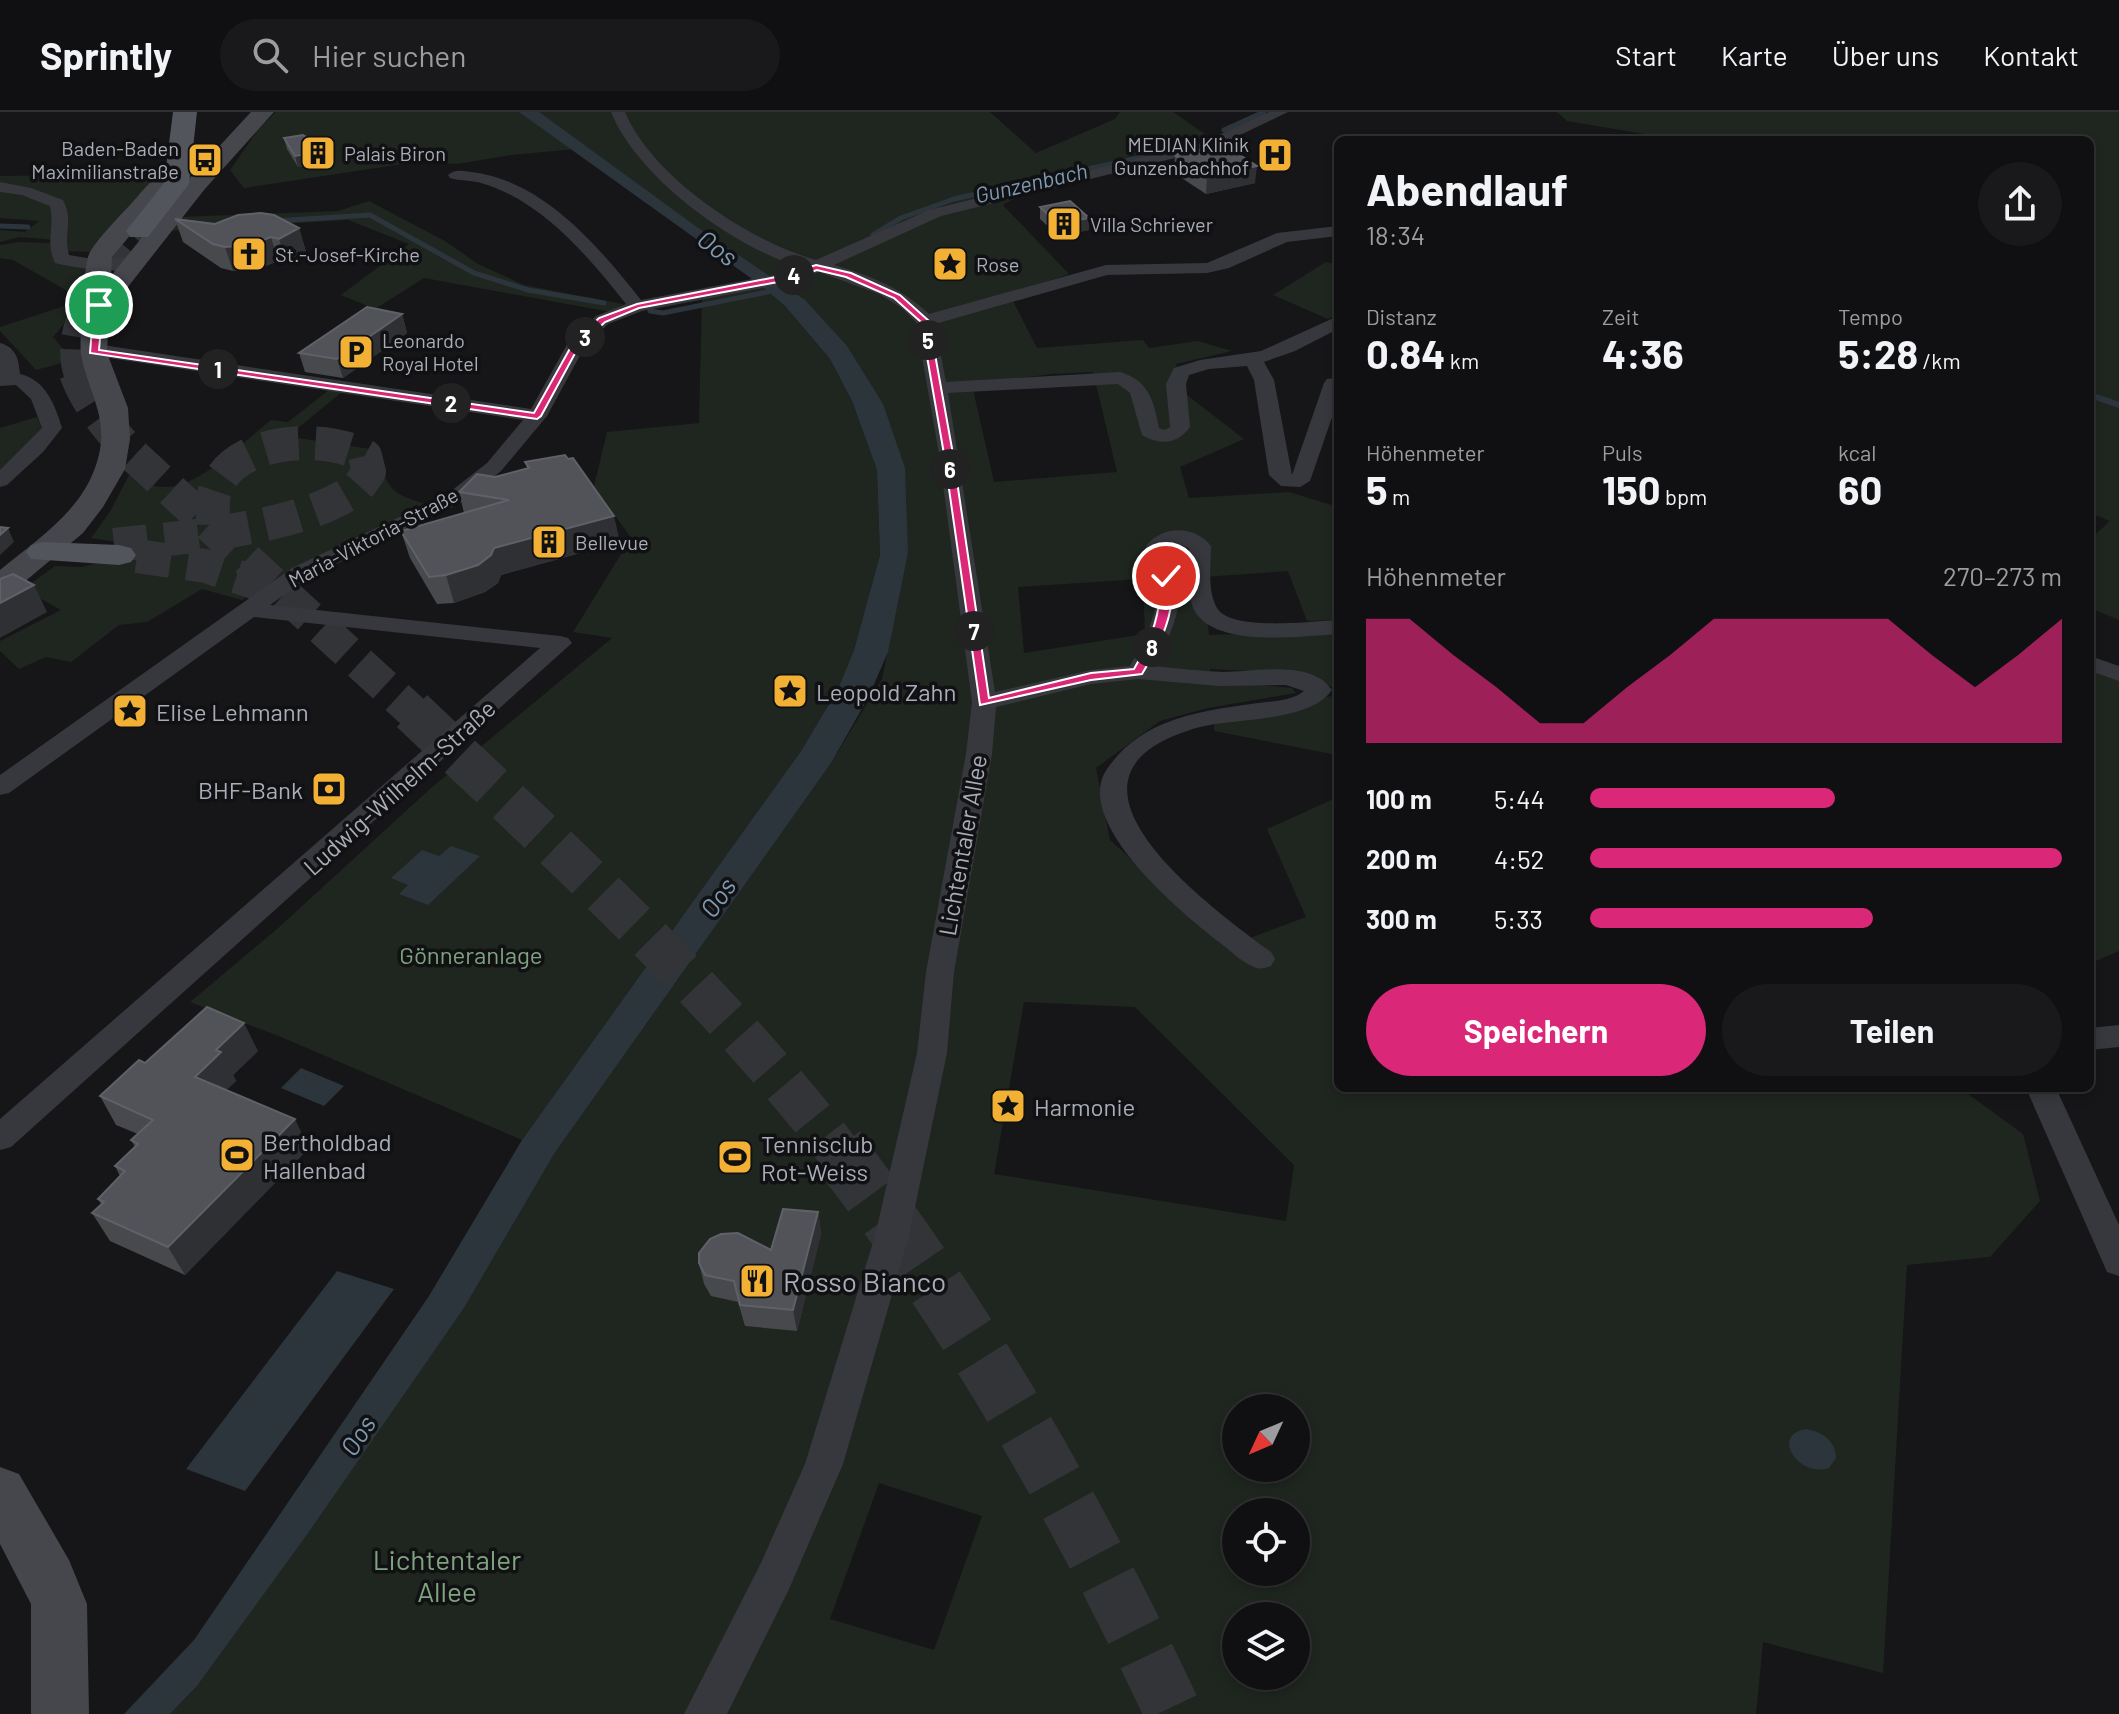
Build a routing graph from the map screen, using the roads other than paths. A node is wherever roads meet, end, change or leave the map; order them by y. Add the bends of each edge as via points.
1 (185, 112) edge
2 (263, 112) edge
3 (618, 112) edge
4 (1281, 112) edge
5 (180, 171) junction
6 (456, 175) dead end
7 (0, 187) edge
8 (139, 231) tunnel mouth
9 (1334, 231) edge
10 (135, 262) junction
11 (99, 265) junction
12 (816, 267) junction
13 (637, 306) junction
14 (98, 309) junction
15 (925, 321) junction
16 (1334, 323) edge
17 (0, 349) edge
18 (94, 353) junction
19 (1253, 359) junction
20 (5, 378) edge
21 (1334, 383) dead end
22 (937, 388) junction
23 (537, 416) junction
24 (0, 481) edge
25 (49, 548) junction
26 (116, 550) tunnel mouth
27 (0, 586) edge
28 (246, 609) junction
29 (1334, 627) edge
30 (2094, 665) edge
31 (1138, 672) junction
32 (2119, 674) edge
33 (984, 702) junction
34 (0, 787) edge
35 (1261, 959) dead end
36 (2119, 1036) edge
37 (2094, 1039) edge
38 (2043, 1092) edge
39 (0, 1138) edge
40 (2119, 1262) edge
41 (0, 1492) edge
42 (60, 1714) edge
43 (705, 1714) edge

1 - 5 main road
2 - 10 main road
3 - 12 street via 625,129 669,182 742,234
4 - 12 street, Maria-Viktoria-Straße via 1206,146 935,213
5 - 8 main road via 176,184
5 - 11 main road via 154,192 100,256
6 - 13 street via 490,178 563,225
7 - 11 street via 57,203 61,259
9 - 15 street via 1283,237 1207,268 1106,270
10 - 11 street
10 - 14 main road
11 - 14 main road
12 - 13 street, Maria-Viktoria-Straße via 783,279
12 - 15 street via 885,290
13 - 23 street, Maria-Viktoria-Straße via 602,320 576,345
14 - 18 main road
15 - 22 street, Lichtentaler Allee
16 - 19 street
17 - 20 street via 9,358
18 - 23 street
18 - 25 main road via 114,408 116,439 110,469 88,507
19 - 21 street via 1264,380 1279,475 1288,482 1300,481
19 - 22 street via 1212,362 1181,372 1176,384 1180,427 1163,437 1149,431 1139,389 1120,378
20 - 24 street via 33,385 46,404 52,428
22 - 33 street, Lichtentaler Allee
23 - 28 street, Maria-Viktoria-Straße via 494,467 453,499 300,573
25 - 26 main road
25 - 27 main road
28 - 34 street, Maria-Viktoria-Straße
28 - 39 street, Ludwig-Wilhelm-Straße via 560,643
29 - 31 street via 1257,629 1219,623 1206,612 1200,546 1187,537 1168,537 1157,546 1168,587 1167,606
30 - 32 street
31 - 33 street via 1091,677
31 - 35 street via 1293,678 1320,690 1307,702 1169,727 1125,758 1112,784 1112,805 1145,858
33 - 43 street, Lichtentaler Allee via 938,981 932,1053 892,1236 824,1464
36 - 37 street
38 - 40 street
41 - 42 main road via 59,1604

